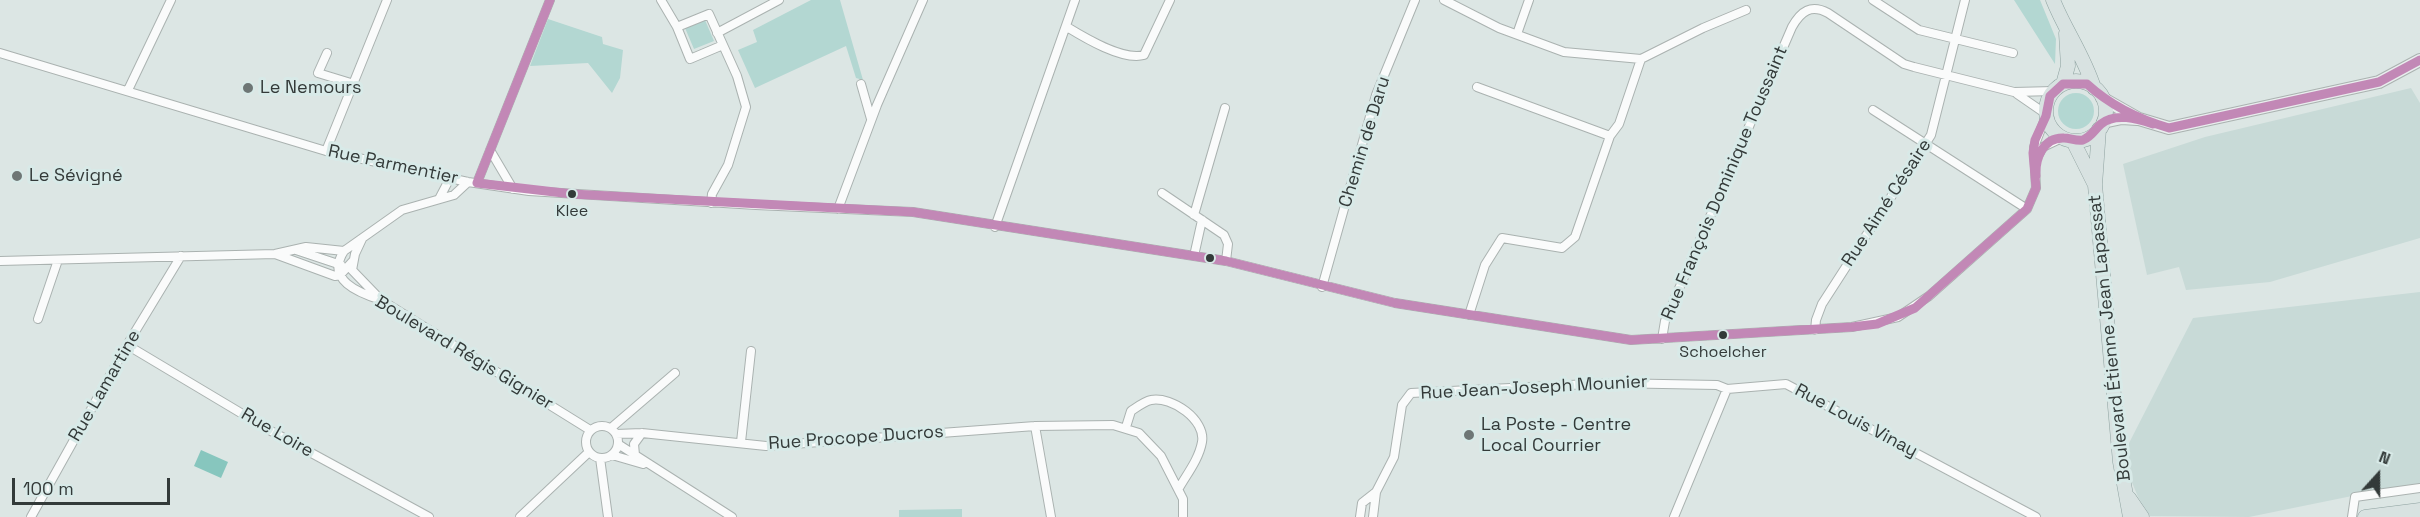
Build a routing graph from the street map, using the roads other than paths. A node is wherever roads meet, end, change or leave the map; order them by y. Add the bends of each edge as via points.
1 (171, 0) edge
2 (387, 0) edge
3 (550, 0) edge
4 (661, 0) edge
5 (779, 0) edge
6 (923, 0) edge
7 (1075, 0) edge
8 (1170, 0) edge
9 (1415, 0) edge
10 (1444, 0) edge
11 (1529, 0) edge
12 (1873, 0) edge
13 (1965, 0) edge
14 (2053, 0) edge
15 (1746, 10) dead end
16 (677, 27) junction
17 (1067, 27) junction
18 (2066, 30) junction
19 (717, 33) junction
20 (1516, 34) junction
21 (1955, 39) junction
22 (723, 45) junction
23 (0, 53) edge
24 (327, 53) dead end
25 (2013, 53) dead end
26 (1641, 59) junction
27 (2420, 60) edge
28 (1945, 75) junction
29 (354, 84) junction
30 (861, 84) dead end
31 (1477, 87) dead end
32 (2058, 88) junction
33 (128, 90) junction
34 (2014, 92) junction
35 (2098, 93) junction
36 (1225, 108) dead end
37 (1873, 110) dead end
38 (2046, 115) junction
39 (2139, 119) junction
40 (872, 120) junction
41 (2101, 126) junction
42 (1610, 136) junction
43 (2068, 139) junction
44 (1926, 144) junction
45 (490, 150) junction
46 (326, 151) junction
47 (2034, 161) junction
48 (450, 178) junction
49 (473, 182) junction
50 (2095, 184) junction
51 (513, 189) junction
52 (1162, 193) dead end
53 (439, 199) junction
54 (711, 203) junction
55 (838, 209) junction
56 (2027, 209) junction
57 (1198, 218) junction
58 (995, 227) junction
59 (364, 236) junction
60 (295, 249) junction
61 (344, 251) junction
62 (275, 254) junction
63 (181, 256) junction
64 (1194, 256) junction
65 (58, 260) junction
66 (0, 261) edge
67 (1226, 261) junction
68 (338, 263) junction
69 (351, 267) junction
70 (340, 275) junction
71 (1322, 287) junction
72 (381, 300) junction
73 (1469, 315) junction
74 (38, 319) dead end
75 (1815, 330) junction
76 (1662, 339) junction
77 (127, 345) junction
78 (751, 351) dead end
79 (675, 373) dead end
80 (1727, 389) junction
81 (1035, 426) junction
82 (1126, 427) junction
83 (590, 430) junction
84 (613, 431) junction
85 (642, 433) junction
86 (741, 442) junction
87 (618, 444) junction
88 (589, 452) junction
89 (612, 455) junction
90 (635, 455) junction
91 (600, 458) junction
92 (652, 468) junction
93 (1179, 488) junction
94 (2420, 488) edge
95 (2125, 491) junction
96 (1376, 492) junction
97 (2420, 510) edge
98 (31, 517) edge
99 (429, 517) edge
100 (520, 517) edge
101 (608, 517) edge
102 (732, 517) edge
103 (1051, 517) edge
104 (1183, 517) edge
105 (1360, 517) edge
106 (1373, 517) edge
107 (1674, 517) edge
108 (2036, 517) edge
109 (2130, 517) edge
110 (2142, 517) edge
111 (2352, 517) edge
112 (2365, 517) edge

1 - 33 street
2 - 29 street
3 - 45 street
4 - 16 street
5 - 19 street
6 - 40 street
7 - 17 street
8 - 17 street via 1144,54 1133,58
9 - 71 street, Chemin de Daru via 1376,95
10 - 20 street
11 - 20 street
12 - 21 street via 1919,30
13 - 21 street, Rue Aimé Césaire
14 - 18 main road
15 - 26 street
16 - 19 street via 709,14
16 - 22 street via 690,58
17 - 58 street
18 - 32 main road via 2069,60
18 - 35 main road
19 - 22 street
20 - 26 street via 1564,52
21 - 25 street
21 - 28 street, Rue Aimé Césaire
22 - 54 street via 746,107
23 - 33 street, Rue Parmentier
24 - 29 street via 318,73
26 - 42 street via 1619,124
27 - 39 street via 2379,82 2186,126 2169,128
28 - 34 street
28 - 44 street, Rue Aimé Césaire
28 - 76 street, Rue François Dominique Toussaint via 1904,64 1820,9 1802,12 1792,27 1665,321
29 - 46 street
30 - 40 street
31 - 42 street
32 - 34 street
32 - 35 main road via 2079,82
32 - 38 main road via 2047,102
33 - 46 street, Rue Parmentier
34 - 38 street
35 - 39 street
35 - 41 main road via 2105,106
36 - 57 street
37 - 44 street
38 - 43 main road via 2049,125
38 - 47 street via 2034,147
39 - 41 street via 2122,118
40 - 55 street
41 - 43 main road via 2083,140
41 - 50 main road, Boulevard Étienne Jean Lapassat
42 - 73 street via 1571,244 1562,248 1502,238 1485,265
43 - 47 street via 2043,147
43 - 50 main road, Boulevard Étienne Jean Lapassat
44 - 56 street
44 - 75 street, Rue Aimé Césaire via 1822,304
45 - 49 street
45 - 51 street
46 - 48 street, Rue Parmentier
47 - 56 street via 2036,188
48 - 49 street, Rue Parmentier
48 - 53 street
49 - 51 street, Rue Parmentier
49 - 53 street via 461,192
50 - 95 main road, Boulevard Étienne Jean Lapassat
51 - 54 street, Rue Parmentier
52 - 57 street
53 - 59 street via 402,210
54 - 55 street, Rue Parmentier
55 - 58 street, Rue Parmentier via 913,212
56 - 75 street, Rue Parmentier via 1915,308 1877,324
57 - 64 street
57 - 67 street via 1224,235 1228,244
58 - 64 street, Rue Parmentier
59 - 61 street
59 - 69 street
60 - 61 street
60 - 62 street
60 - 68 street
61 - 68 street
62 - 63 street
62 - 70 street, Boulevard Régis Gignier
63 - 65 street
63 - 77 street, Rue Lamartine
64 - 67 street, Rue Parmentier
65 - 66 street
65 - 74 street
67 - 71 street, Rue Parmentier
68 - 69 street
68 - 70 street
69 - 70 street
69 - 72 street
70 - 72 street, Boulevard Régis Gignier via 347,286
71 - 73 street, Rue Parmentier
72 - 83 street, Boulevard Régis Gignier
73 - 76 street, Rue Parmentier via 1631,340
75 - 76 street, Rue Parmentier
77 - 98 street, Rue Lamartine
77 - 99 street, Rue Loire via 271,431
78 - 86 street
79 - 84 street
80 - 96 street, Rue Jean-Joseph Mounier via 1717,385 1619,383 1411,393 1402,405 1394,457
80 - 107 street
80 - 108 street, Rue Louis Vinay via 1786,384
81 - 82 street, Rue Procope Ducros
81 - 86 street, Rue Procope Ducros via 828,443 766,446
81 - 103 street
82 - 93 street via 1138,433 1161,456
82 - 93 street via 1131,411 1152,399 1178,405 1195,419 1202,441
83 - 84 street via 600,425
83 - 88 street via 585,443
84 - 85 street, Rue Procope Ducros
84 - 87 street
85 - 86 street, Rue Procope Ducros
85 - 90 street via 634,444
87 - 89 street
87 - 90 street
88 - 91 street
88 - 100 street
89 - 91 street
89 - 92 street
90 - 92 street
91 - 101 street
92 - 102 street
93 - 104 street
94 - 111 street via 2355,497
95 - 109 main road, Boulevard Étienne Jean Lapassat
95 - 110 main road, Boulevard Étienne Jean Lapassat
96 - 105 street, Rue Jean-Joseph Mounier via 1362,503
96 - 106 street, Rue Jean-Joseph Mounier
97 - 112 main road

